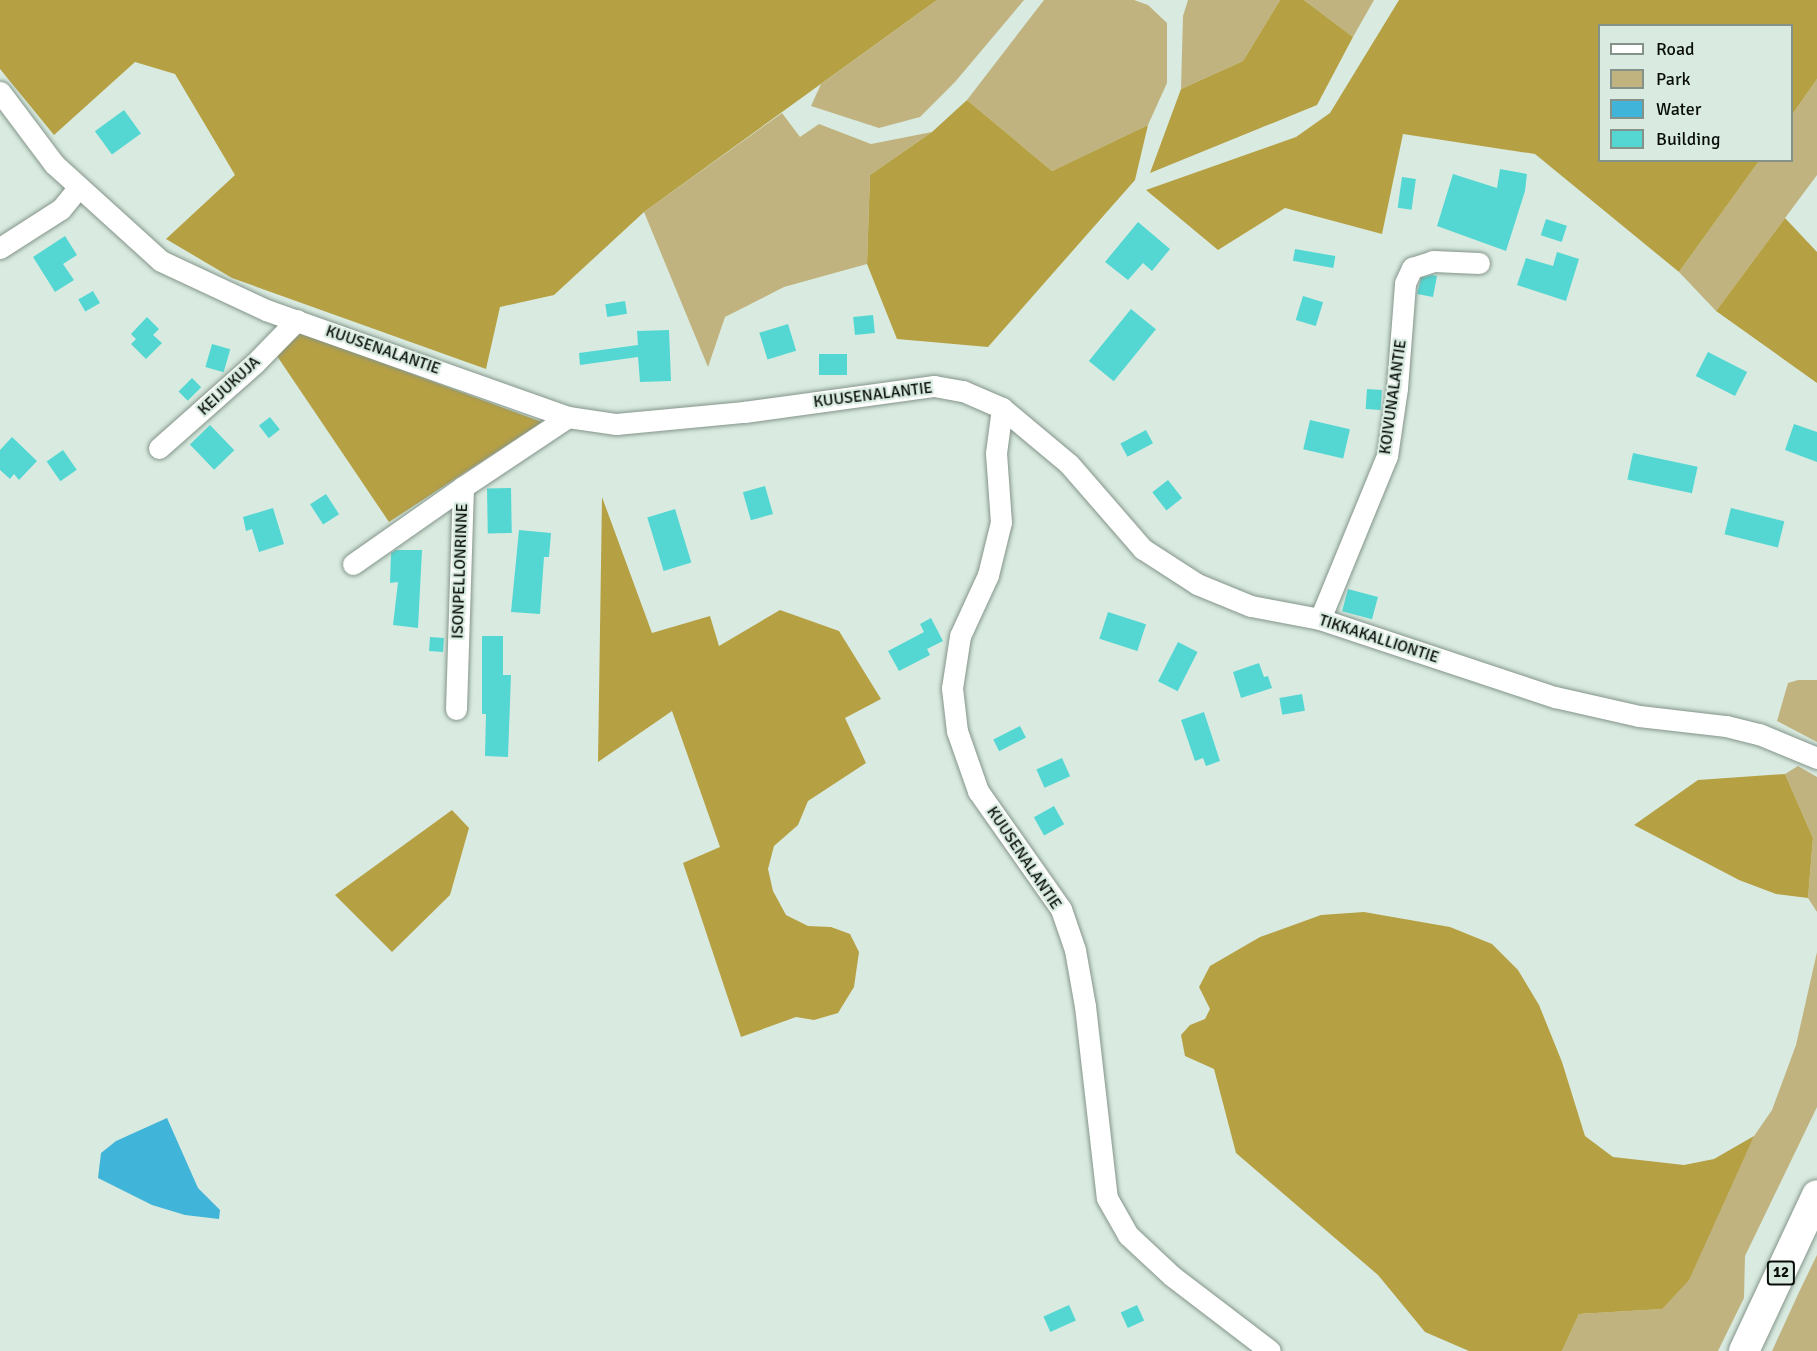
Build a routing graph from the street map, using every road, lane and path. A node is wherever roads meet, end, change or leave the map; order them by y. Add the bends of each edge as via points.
1 (0, 92) edge
2 (79, 187) junction
3 (0, 248) edge
4 (1479, 262) dead end
5 (297, 320) junction
6 (1002, 408) junction
7 (568, 417) junction
8 (159, 448) dead end
9 (463, 487) junction
10 (353, 564) dead end
11 (1320, 619) junction
12 (456, 709) dead end
13 (1817, 758) edge
14 (1817, 1195) edge
15 (1270, 1351) edge
16 (1744, 1351) edge

1 - 2 street, KUUSENALANTIE via 54,164
2 - 3 street via 61,209
2 - 5 street, KUUSENALANTIE via 160,261 266,310
4 - 11 street, KOIVUNALANTIE via 1433,261 1412,268 1405,282 1387,456
5 - 7 street, KUUSENALANTIE
5 - 8 street, KEIJUKUJA
6 - 7 street, KUUSENALANTIE via 963,391 934,386 744,412 616,424
6 - 11 street, TIKKAKALLIONTIE via 1069,464 1152,555 1197,584 1251,606
6 - 15 street, KUUSENALANTIE via 996,453 1001,522 988,575 960,636 952,688 957,731 978,791 1061,909 1075,950 1107,1198 1128,1235 1172,1276
7 - 9 street, ISONPELLONRINNE
9 - 10 street
9 - 12 street, ISONPELLONRINNE
11 - 13 street, TIKKAKALLIONTIE via 1555,697 1639,716 1726,726 1781,742
14 - 16 highway, 12

